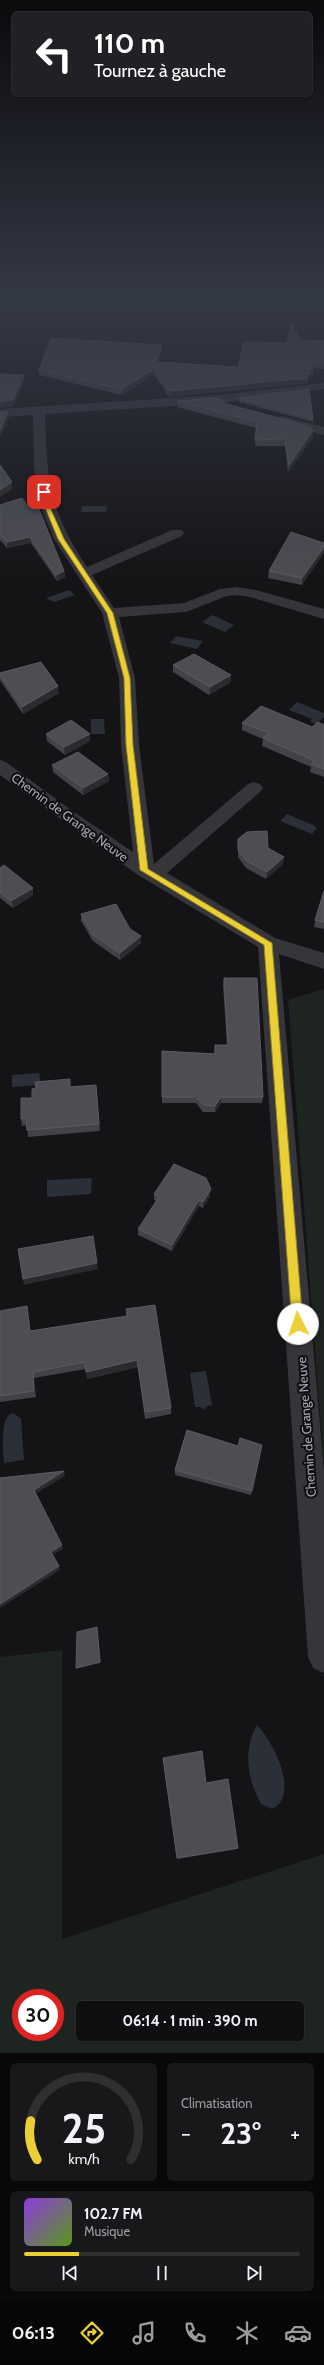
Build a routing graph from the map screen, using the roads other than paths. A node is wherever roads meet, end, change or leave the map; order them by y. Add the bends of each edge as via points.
1 (262, 394) edge
2 (220, 399) junction
3 (239, 408) edge
4 (39, 411) junction
5 (0, 413) edge
6 (268, 416) edge
7 (324, 431) edge
8 (177, 533) dead end
9 (84, 573) junction
10 (110, 613) junction
11 (324, 614) edge
12 (0, 766) edge
13 (254, 788) dead end
14 (149, 872) junction
15 (268, 943) junction
16 (324, 961) edge
17 (324, 1657) edge

1 - 2 street
2 - 3 street
2 - 4 street
4 - 5 street
4 - 9 street via 40,466 47,505 61,539
6 - 7 street
8 - 9 street
9 - 10 street
10 - 11 street via 186,607 226,592 236,591
10 - 14 street via 127,678 130,745
12 - 14 street, Chemin de Grange Neuve via 42,800
13 - 14 street
14 - 15 street, Chemin de Grange Neuve
15 - 16 street
15 - 17 street, Chemin de Grange Neuve

